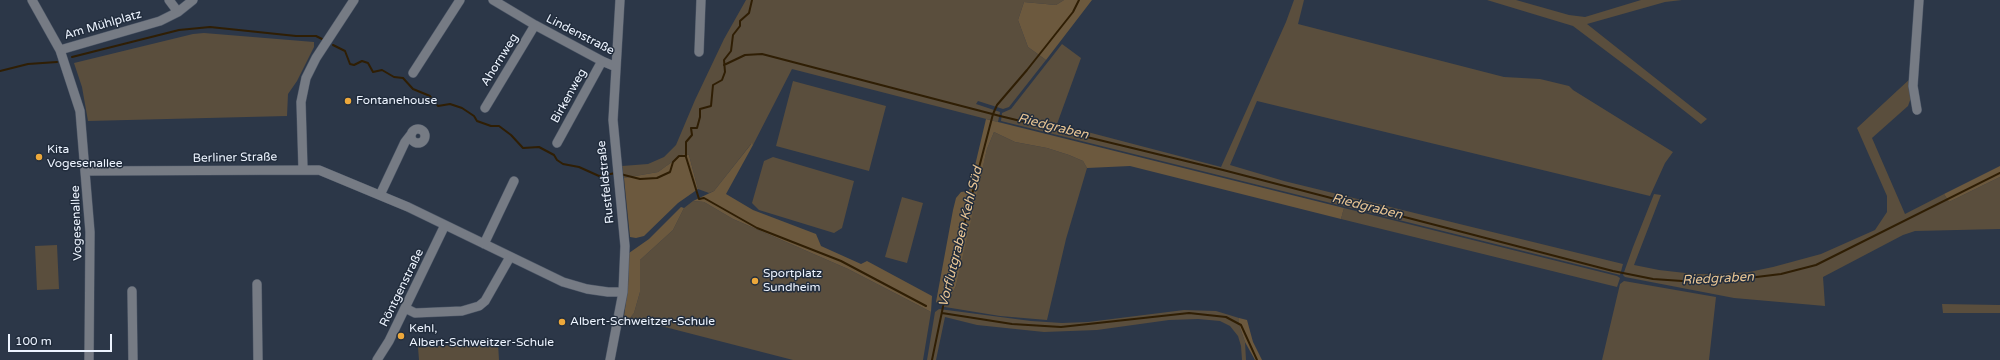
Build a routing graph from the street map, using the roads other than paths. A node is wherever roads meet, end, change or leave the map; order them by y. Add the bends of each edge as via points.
1 (32, 0) edge
2 (169, 0) edge
3 (193, 0) edge
4 (354, 0) edge
5 (460, 0) edge
6 (493, 0) edge
7 (620, 0) edge
8 (701, 0) edge
9 (1919, 0) edge
10 (178, 12) junction
11 (535, 26) junction
12 (60, 50) junction
13 (699, 52) dead end
14 (602, 61) junction
15 (616, 67) junction
16 (413, 73) dead end
17 (485, 108) dead end
18 (1917, 110) dead end
19 (412, 133) dead end
20 (557, 143) dead end
21 (302, 169) junction
22 (86, 171) junction
23 (514, 181) dead end
24 (380, 195) junction
25 (445, 225) junction
26 (484, 244) junction
27 (510, 257) junction
28 (257, 284) dead end
29 (132, 291) dead end
30 (623, 292) junction
31 (405, 308) junction
32 (90, 360) edge
33 (133, 360) edge
34 (258, 360) edge
35 (377, 360) edge
36 (610, 360) edge

1 - 12 street, Vogesenallee
2 - 10 street
3 - 10 street, Am Mühlplatz
4 - 21 street via 306,78 301,102
5 - 16 street
6 - 11 street, Lindenstraße
7 - 15 street, Rustfeldstraße
8 - 13 street
9 - 18 street via 1913,86
10 - 12 street, Am Mühlplatz via 147,26
11 - 14 street, Lindenstraße
11 - 17 street, Ahornweg
12 - 22 street, Vogesenallee via 80,111
14 - 15 street, Lindenstraße
14 - 20 street, Birkenweg
15 - 30 street, Rustfeldstraße via 613,120 625,246
19 - 24 street via 405,142
21 - 22 street, Berliner Straße
21 - 24 street, Berliner Straße via 328,172
22 - 32 street, Vogesenallee via 90,232
23 - 26 street
24 - 25 street, Berliner Straße
25 - 26 street, Berliner Straße
25 - 31 street, Röntgenstraße
26 - 27 street, Berliner Straße
27 - 30 street, Berliner Straße via 563,282 587,289
27 - 31 street via 485,301 479,306 462,311 422,313
28 - 34 street
29 - 33 street
30 - 36 street, Rustfeldstraße
31 - 35 street, Röntgenstraße via 385,351

